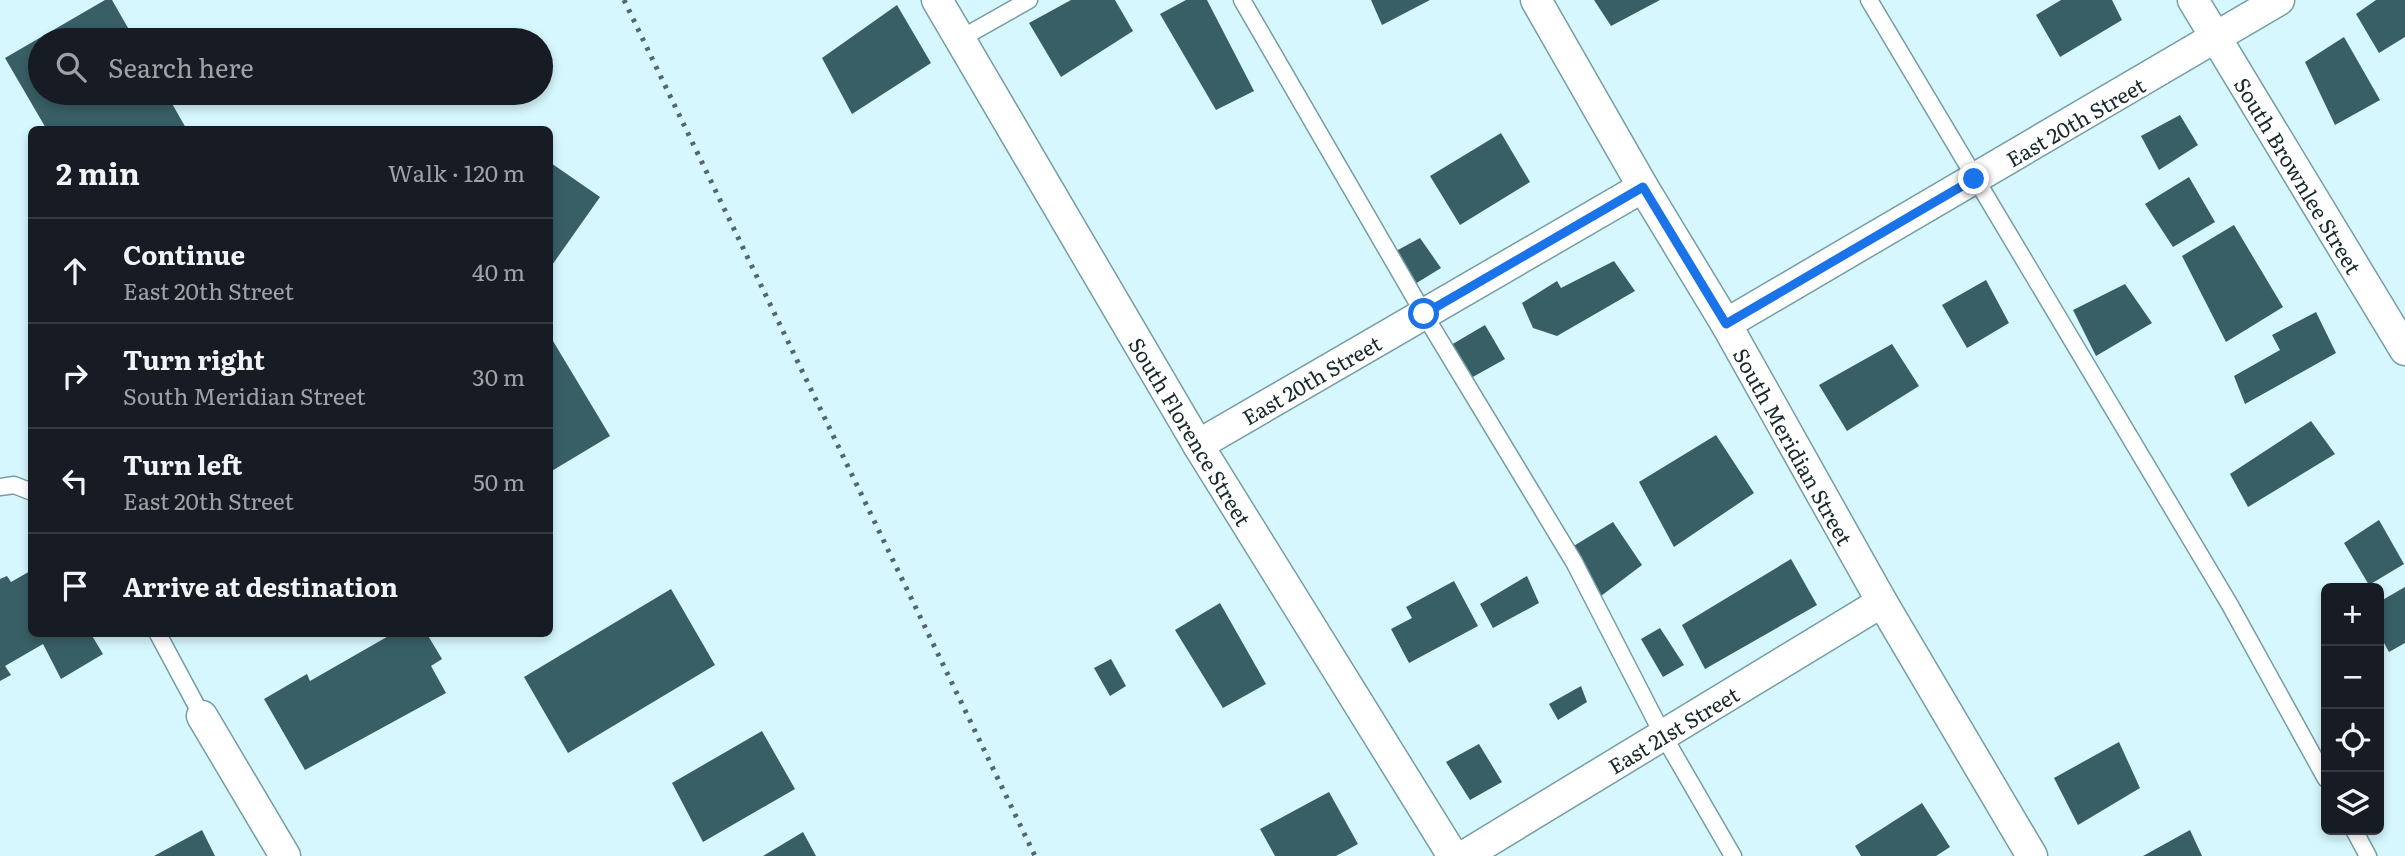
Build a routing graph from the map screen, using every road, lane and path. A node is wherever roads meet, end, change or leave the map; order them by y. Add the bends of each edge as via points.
1 (937, 0) edge
2 (1029, 0) edge
3 (1242, 0) edge
4 (1536, 0) edge
5 (1868, 0) edge
6 (2193, 0) edge
7 (2279, 0) edge
8 (960, 39) junction
9 (2216, 39) junction
10 (1974, 179) junction
11 (1643, 187) junction
12 (1424, 314) junction
13 (1726, 324) junction
14 (2405, 350) edge
15 (1198, 445) junction
16 (0, 487) edge
17 (28, 490) edge
18 (1882, 602) junction
19 (161, 637) edge
20 (202, 716) joint
21 (1664, 735) junction
22 (2322, 772) edge
23 (2357, 835) edge
24 (285, 856) edge
25 (1453, 856) edge
26 (1464, 856) edge
27 (1732, 856) edge
28 (2032, 856) edge
29 (2368, 856) edge

1 - 8 street, South Florence Street
2 - 8 lane
3 - 12 lane
4 - 11 street, South Meridian Street
5 - 10 lane
6 - 9 street, South Brownlee Street
7 - 9 street, East 20th Street
8 - 15 street, South Florence Street
9 - 10 street, East 20th Street
9 - 14 street, South Brownlee Street
10 - 13 street, East 20th Street
10 - 22 lane via 2230,605
11 - 12 street, East 20th Street
11 - 13 street, South Meridian Street
12 - 15 street, East 20th Street
12 - 21 lane via 1574,562
13 - 18 street, South Meridian Street
15 - 25 street, South Florence Street
16 - 17 lane via 14,485
18 - 21 street, East 21st Street
18 - 28 street, South Meridian Street
19 - 20 lane
20 - 24 street
21 - 26 street, East 21st Street
21 - 27 lane
23 - 29 lane

